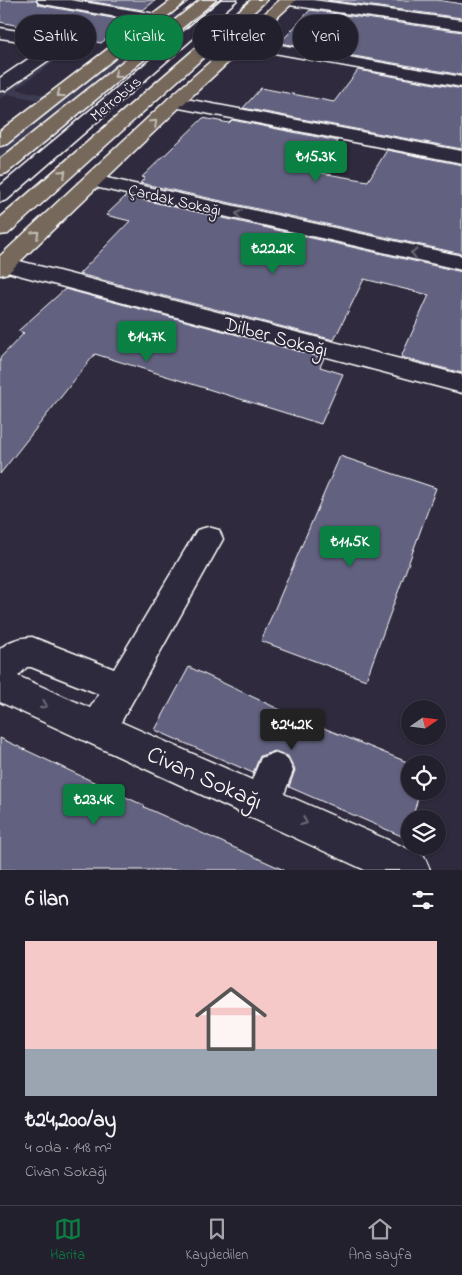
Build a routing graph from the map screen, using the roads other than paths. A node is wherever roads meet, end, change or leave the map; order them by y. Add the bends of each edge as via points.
1 (44, 0) edge
2 (181, 0) edge
3 (209, 0) edge
4 (230, 0) edge
5 (260, 0) edge
6 (289, 0) edge
7 (128, 15) edge
8 (162, 15) edge
9 (272, 15) edge
10 (462, 25) edge
11 (0, 33) edge
12 (283, 50) edge
13 (106, 58) edge
14 (222, 60) edge
15 (0, 67) edge
16 (20, 73) junction
17 (462, 82) edge
18 (0, 86) edge
19 (175, 102) junction
20 (0, 140) edge
21 (462, 157) edge
22 (0, 169) edge
23 (93, 181) junction
24 (0, 196) edge
25 (0, 229) edge
26 (462, 263) edge
27 (2, 266) edge
28 (462, 384) edge
29 (208, 539) dead end
30 (0, 672) edge
31 (100, 679) dead end
32 (0, 685) edge
33 (98, 729) junction
34 (410, 870) edge

1 - 7 street
2 - 8 main road
3 -> 22 main road
4 - 24 street, Metrobüs
25 -> 5 main road
6 - 9 main road
6 - 10 street
11 - 16 street via 47,40 56,46
12 - 17 street
13 -> 20 main road
14 - 19 main road
15 - 16 street
16 - 18 street
19 - 21 street
23 -> 19 main road
26 -> 23 street, Çardak Sokağı
27 -> 23 main road
27 - 28 street, Dilber Sokağı
29 - 33 street
30 - 31 street via 19,653 32,652
32 -> 33 street, Civan Sokağı
33 -> 34 street, Civan Sokağı via 268,787

